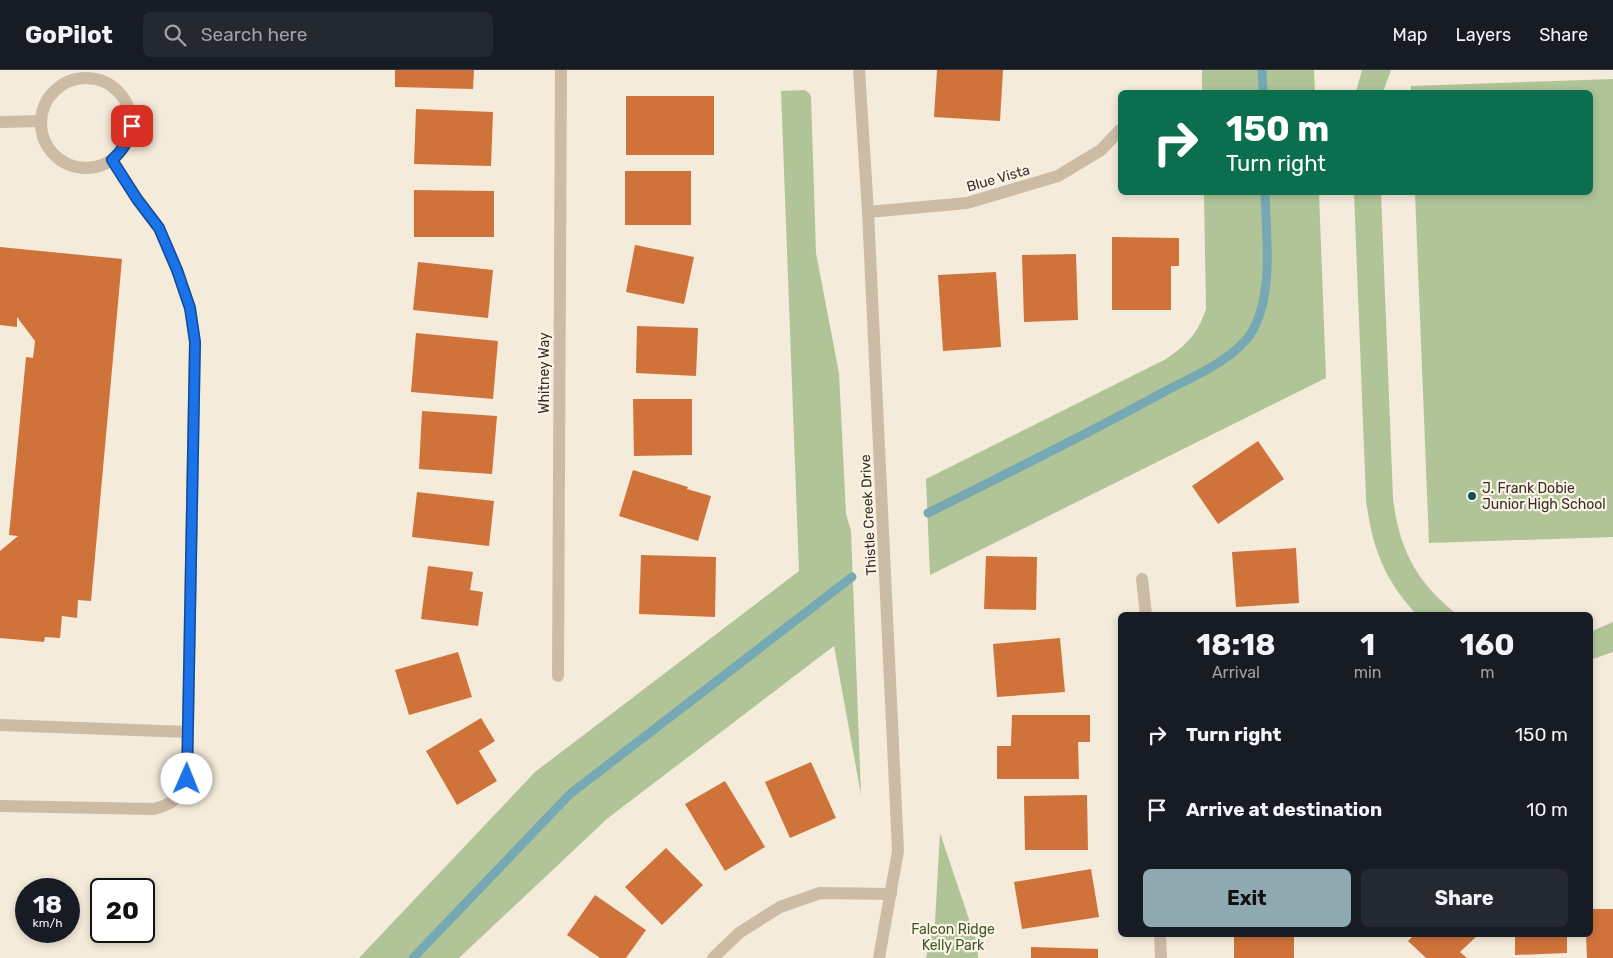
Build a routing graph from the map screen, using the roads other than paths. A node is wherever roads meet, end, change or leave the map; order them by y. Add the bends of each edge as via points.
1 (561, 70) edge
2 (859, 70) edge
3 (69, 75) edge
4 (105, 76) edge
5 (41, 121) junction
6 (0, 122) edge
7 (1118, 132) edge
8 (112, 160) junction
9 (868, 212) junction
10 (1142, 579) dead end
11 (1146, 612) edge
12 (558, 676) dead end
13 (0, 725) edge
14 (188, 732) junction
15 (0, 806) edge
16 (891, 894) junction
17 (1160, 937) edge
18 (713, 958) edge
19 (879, 958) edge
20 (1161, 958) edge

1 - 12 street, Whitney Way
2 - 9 street, Thistle Creek Drive
3 - 4 street
3 - 5 street via 49,96
4 - 8 street via 125,100 132,126 122,151
5 - 6 street
5 - 8 street via 42,135 58,158 85,168
7 - 9 street, Blue Vista via 1101,150 1058,176 966,203
8 - 14 street via 159,228 190,308 195,342
9 - 16 street, Thistle Creek Drive via 898,851
10 - 11 street
13 - 14 street
14 - 15 street via 187,779 170,805 154,809
16 - 18 street via 820,893 780,907 739,933
16 - 19 street, Thistle Creek Drive
17 - 20 street

